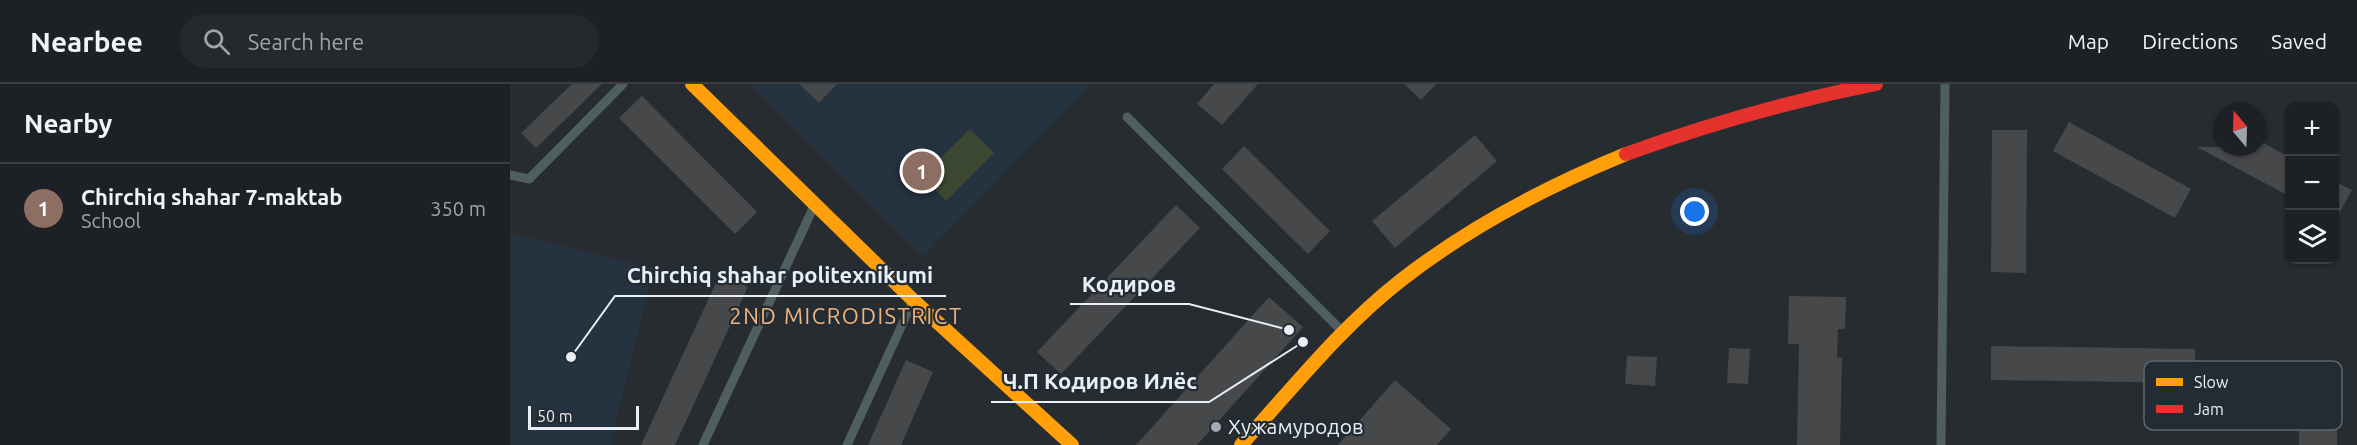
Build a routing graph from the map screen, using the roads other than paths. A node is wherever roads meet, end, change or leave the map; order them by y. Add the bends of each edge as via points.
1 (623, 84) edge
2 (692, 84) edge
3 (1876, 84) edge
4 (1944, 84) edge
5 (1127, 117) dead end
6 (510, 175) edge
7 (816, 202) junction
8 (913, 300) junction
9 (1345, 334) junction
10 (702, 445) edge
11 (847, 445) edge
12 (1072, 445) edge
13 (1241, 445) edge
14 (1941, 445) edge

1 - 6 lane via 529,179
2 - 7 street
3 - 9 street via 1681,132 1575,177 1492,219 1426,261
4 - 14 lane
5 - 9 lane
7 - 8 street
7 - 10 lane
8 - 11 lane
8 - 12 street
9 - 13 street

